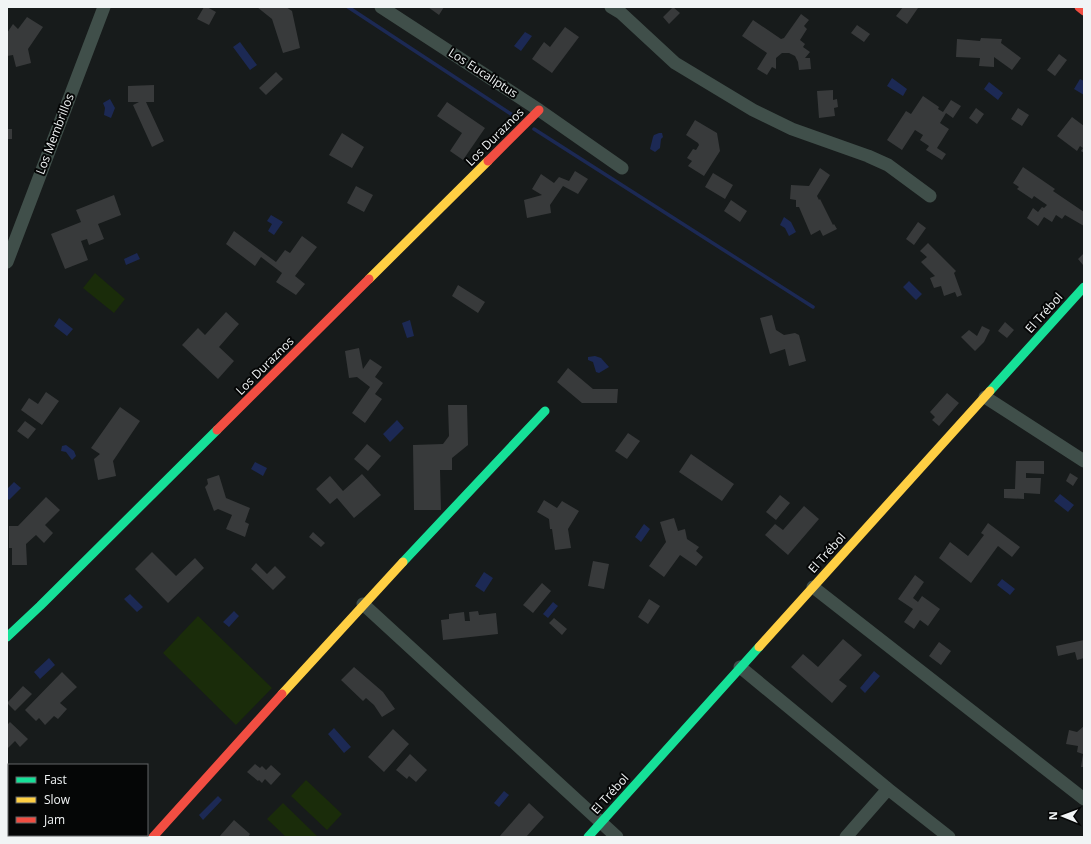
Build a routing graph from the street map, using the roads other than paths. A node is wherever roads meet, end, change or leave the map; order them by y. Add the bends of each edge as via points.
1 (104, 7) edge
2 (382, 7) edge
3 (611, 7) edge
4 (1078, 7) edge
5 (1084, 11) edge
6 (539, 110) junction
7 (622, 168) dead end
8 (930, 196) dead end
9 (7, 262) edge
10 (1084, 287) edge
11 (985, 397) junction
12 (545, 411) dead end
13 (1084, 461) edge
14 (813, 587) junction
15 (363, 604) junction
16 (7, 637) edge
17 (740, 668) junction
18 (888, 789) junction
19 (1084, 799) edge
20 (601, 823) junction
21 (154, 837) edge
22 (588, 837) edge
23 (617, 837) edge
24 (846, 837) edge
25 (949, 837) edge

1 - 9 street, Los Membrillos
2 - 6 street, Los Eucaliptus
3 - 8 street via 621,13 675,63 729,96 792,129 888,165
4 - 5 street
6 - 7 street, Los Eucaliptus
6 - 16 street, Los Duraznos
10 - 11 street, El Trébol
11 - 13 street
11 - 14 street, El Trébol
12 - 15 street
14 - 17 street, El Trébol
14 - 19 street
15 - 20 street
15 - 21 street
17 - 18 street
17 - 20 street, El Trébol
18 - 24 street
18 - 25 street
20 - 22 street, El Trébol
20 - 23 street

